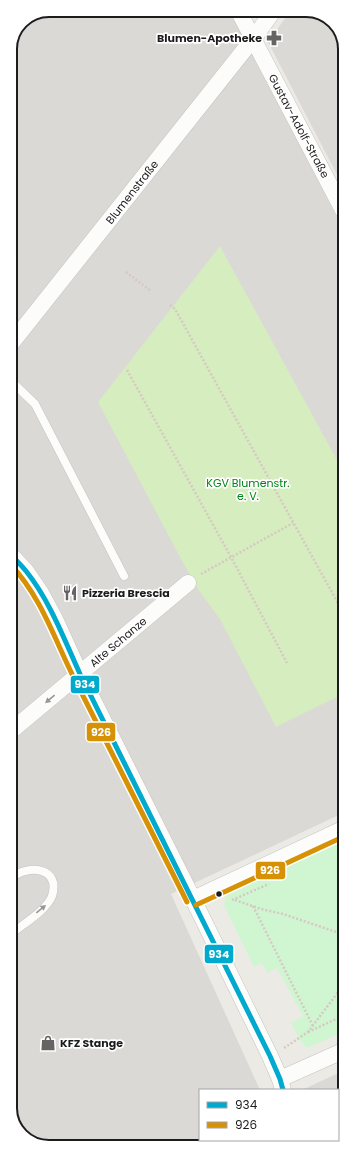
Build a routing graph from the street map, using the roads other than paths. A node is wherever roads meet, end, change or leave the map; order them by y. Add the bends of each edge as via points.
1 (242, 17) edge
2 (269, 17) edge
3 (253, 39) junction
4 (338, 201) edge
5 (17, 336) edge
6 (17, 387) edge
7 (17, 562) edge
8 (124, 576) dead end
9 (188, 583) road end
10 (80, 674) junction
11 (17, 726) edge
12 (338, 831) edge
13 (17, 875) edge
14 (193, 899) junction
15 (17, 929) edge
16 (338, 1054) edge
17 (281, 1085) edge

1 - 3 street
2 - 3 street, Blumenstraße
3 - 4 street, Gustav-Adolf-Straße
3 - 5 street, Blumenstraße
6 - 8 lane via 35,404
7 - 10 street via 41,593
9 - 10 street, Alte Schanze
10 -> 11 street, Alte Schanze
10 - 14 street
12 - 14 street
15 -> 13 lane via 47,905 53,885 50,877 42,870 32,869
14 - 17 street via 270,1056
16 - 17 street

